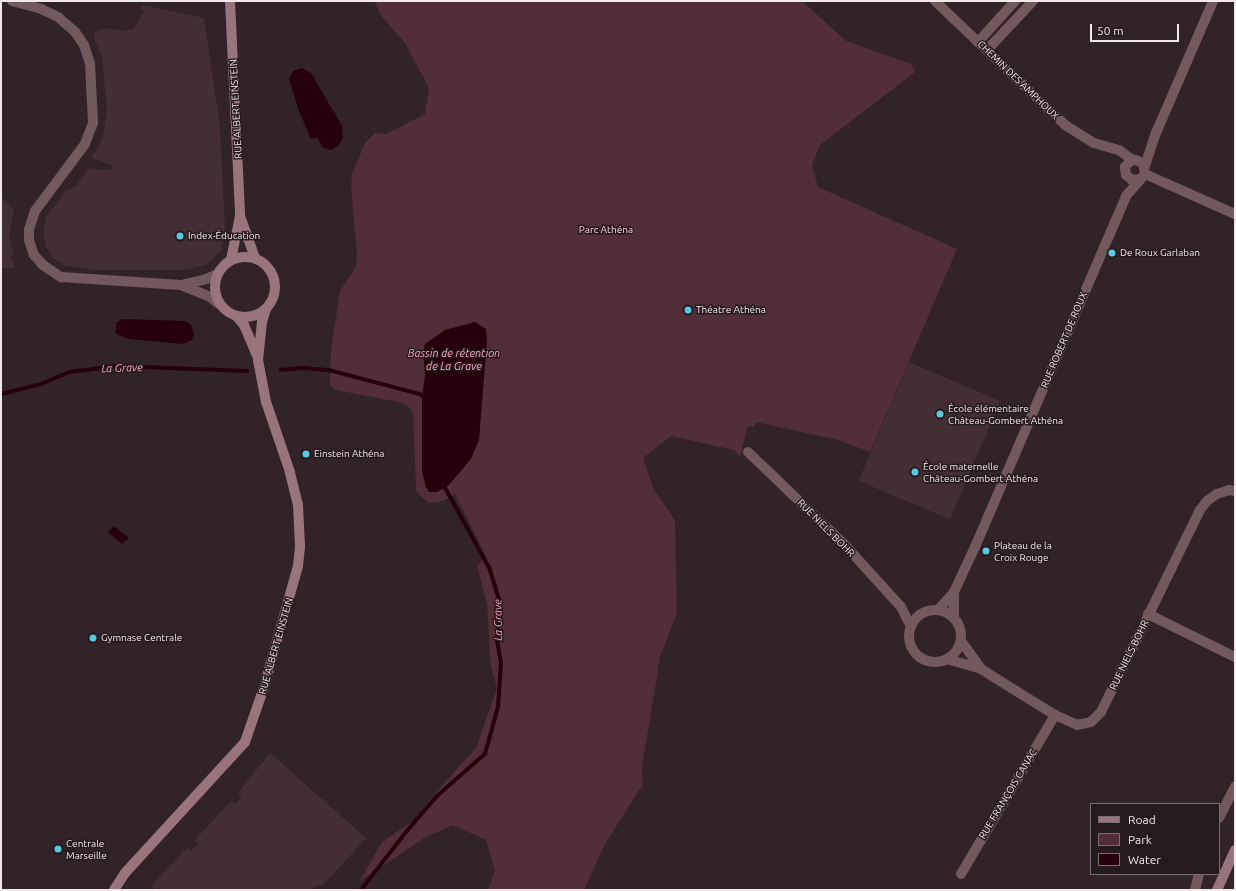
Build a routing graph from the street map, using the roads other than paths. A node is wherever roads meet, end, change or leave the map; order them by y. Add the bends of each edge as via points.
1 (12, 1) edge
2 (230, 1) edge
3 (935, 1) edge
4 (1015, 1) edge
5 (1033, 1) edge
6 (1213, 1) edge
7 (978, 42) junction
8 (987, 50) junction
9 (1156, 133) junction
10 (1108, 147) junction
11 (1135, 160) junction
12 (1125, 167) junction
13 (1144, 173) junction
14 (1128, 178) junction
15 (1126, 196) junction
16 (1235, 214) edge
17 (240, 216) junction
18 (255, 258) junction
19 (231, 260) junction
20 (217, 274) junction
21 (181, 285) junction
22 (219, 304) junction
23 (266, 309) junction
24 (237, 316) junction
25 (257, 356) junction
26 (748, 452) dead end
27 (1235, 491) edge
28 (954, 592) junction
29 (901, 607) junction
30 (938, 610) junction
31 (921, 614) junction
32 (1148, 614) junction
33 (954, 618) junction
34 (911, 627) junction
35 (961, 641) junction
36 (1235, 657) edge
37 (947, 659) junction
38 (981, 669) junction
39 (1055, 715) junction
40 (1235, 786) edge
41 (1220, 816) edge
42 (1235, 850) edge
43 (961, 874) dead end
44 (1199, 875) edge
45 (114, 890) edge
46 (1195, 890) edge
47 (1217, 890) edge

1 - 21 street via 42,9 64,22 84,45 91,71 93,123 85,144 35,211 29,230 34,255 43,265 61,277
2 - 17 street, RUE ALBERT EINSTEIN
3 - 7 street, CHEMIN DES AMPHOUX
4 - 7 street
5 - 8 street
6 - 9 street, RUE ROBERT DE ROUX
7 - 8 street, CHEMIN DES AMPHOUX
8 - 10 street, CHEMIN DES AMPHOUX via 1065,125
9 - 11 street, RUE ROBERT DE ROUX
9 - 13 street, RUE ROBERT DE ROUX
10 - 11 street, CHEMIN DES AMPHOUX via 1119,150
10 - 12 street, CHEMIN DES AMPHOUX
11 - 12 street via 1130,161
11 - 13 street via 1143,163
12 - 14 street
13 - 14 street via 1136,181
13 - 15 street, RUE ROBERT DE ROUX
13 - 16 street
14 - 15 street, RUE ROBERT DE ROUX
15 - 28 street, RUE ROBERT DE ROUX
17 - 18 street, RUE ALBERT EINSTEIN
17 - 19 street, RUE ALBERT EINSTEIN
18 - 19 street via 238,257
18 - 23 street via 269,267 275,281 276,291
19 - 20 street
20 - 21 street
20 - 22 street via 215,294
21 - 22 street via 210,297
22 - 24 street
23 - 24 street via 258,315
23 - 25 street, RUE ALBERT EINSTEIN
24 - 25 street, RUE ALBERT EINSTEIN via 244,325
25 - 45 street, RUE ALBERT EINSTEIN via 266,402 290,472 298,505 298,566 264,687 245,742 125,873
26 - 29 street, RUE NIELS BOHR via 843,542
27 - 32 street, RUE NIELS BOHR via 1217,494 1200,510
28 - 30 street, RUE ROBERT DE ROUX
28 - 33 street, RUE ROBERT DE ROUX
29 - 31 street, RUE NIELS BOHR
29 - 34 street, RUE NIELS BOHR
30 - 31 street
30 - 33 street
31 - 34 street
32 - 36 street
32 - 39 street, RUE NIELS BOHR via 1097,718 1077,725
33 - 35 street via 959,625
34 - 37 street via 912,648 921,658 934,662
35 - 37 street
35 - 38 street, RUE NIELS BOHR
37 - 38 street, RUE NIELS BOHR
38 - 39 street, RUE NIELS BOHR
39 - 43 street, RUE FRANÇOIS CANAC
40 - 41 street
42 - 47 street
44 - 46 street

